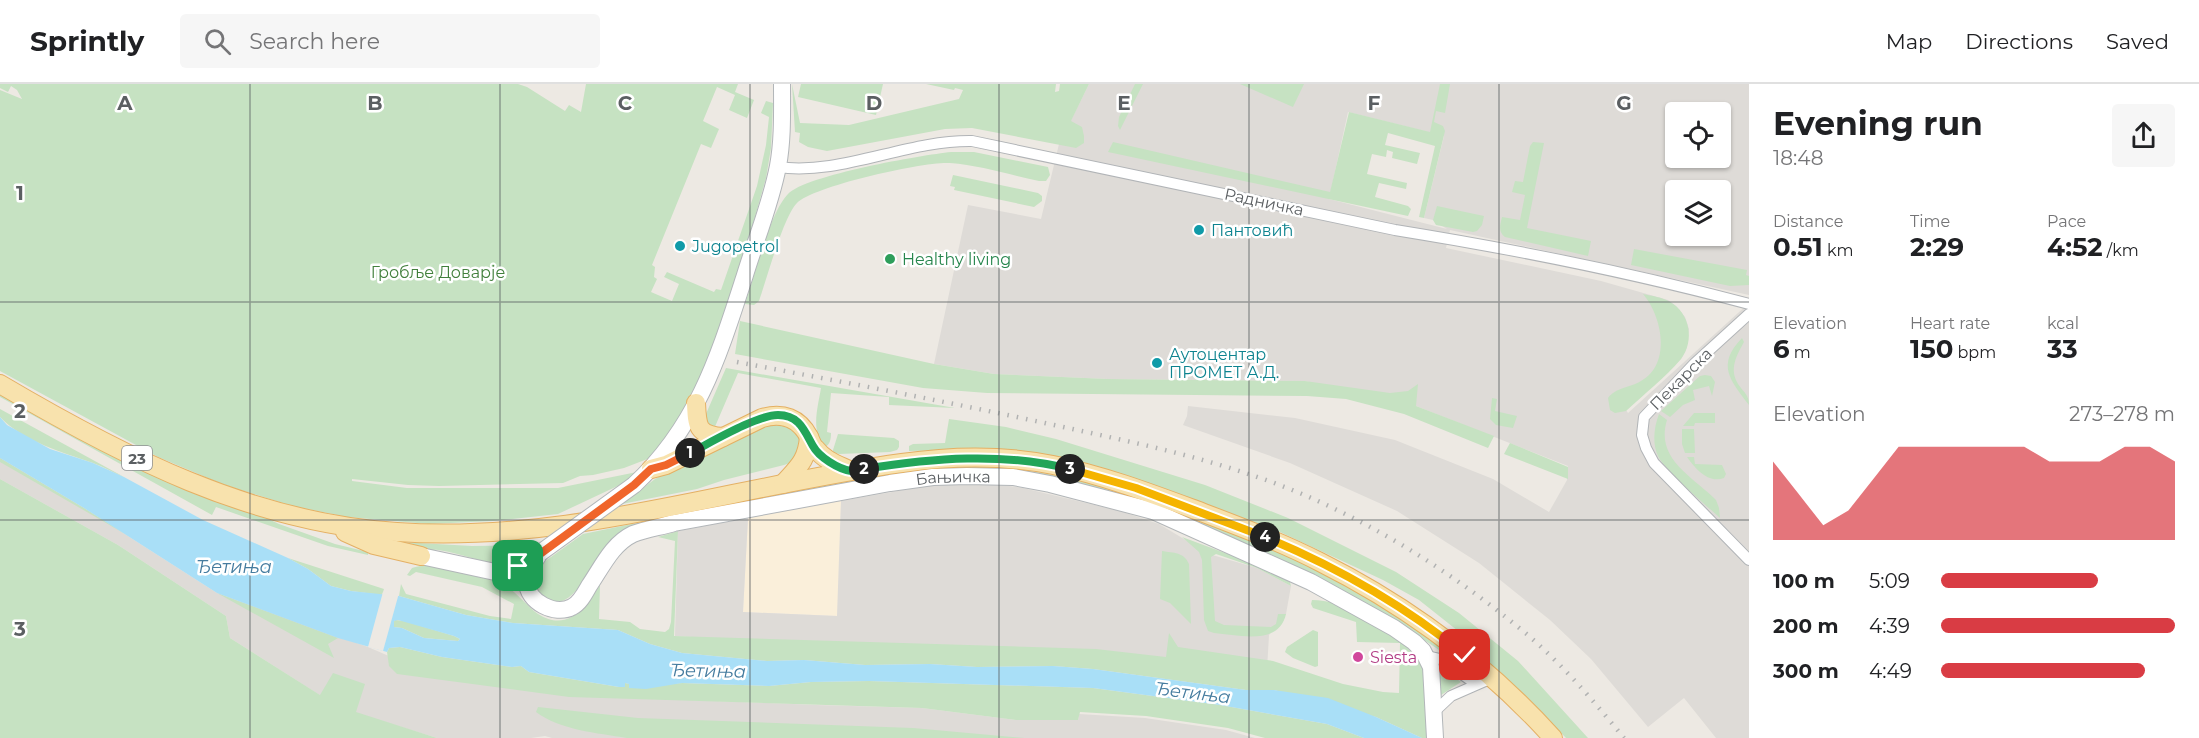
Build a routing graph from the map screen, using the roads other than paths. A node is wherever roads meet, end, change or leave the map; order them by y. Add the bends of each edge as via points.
1 (782, 84) edge
2 (778, 167) junction
3 (1749, 304) edge
4 (1749, 314) edge
5 (0, 384) edge
6 (696, 403) junction
7 (723, 437) junction
8 (809, 437) junction
9 (651, 469) junction
10 (851, 471) junction
11 (783, 484) junction
12 (324, 523) junction
13 (540, 554) junction
14 (421, 556) joint
15 (1749, 560) edge
16 (495, 572) junction
17 (528, 592) junction
18 (1427, 656) junction
19 (1484, 681) junction
20 (1434, 712) junction
21 (1435, 737) edge
22 (1553, 738) edge

1 - 2 street
2 - 3 street, Радничка via 818,168 927,144 972,141
2 - 6 street via 721,350
4 - 15 street, Пекарска via 1654,405 1642,426 1654,463
5 - 12 main road, 23 via 175,476 250,504
6 - 7 main road via 697,421 703,432
6 - 9 street via 679,434
7 - 8 main road via 762,418 779,415 795,419
7 - 9 main road
8 - 10 main road via 822,456
8 - 11 main road via 804,461
9 - 13 street, bridge
10 - 11 main road, 23
10 - 19 main road, 23 via 950,459 1021,460 1072,469 1136,488 1266,538 1346,575 1453,645
11 - 12 main road, 23 via 642,513 524,530 432,534
12 - 14 main road via 374,545
13 - 16 street via 512,569
13 - 17 street via 529,571
14 - 16 street
16 - 17 street
17 - 18 street, Бањичка via 547,607 571,608 621,542 634,534 674,524 890,483 933,477 997,476 1050,484 1163,515 1311,582 1394,628
18 - 19 street, Бањичка
18 - 20 street
19 - 20 street via 1451,696
19 - 22 main road, 23
20 - 21 street

